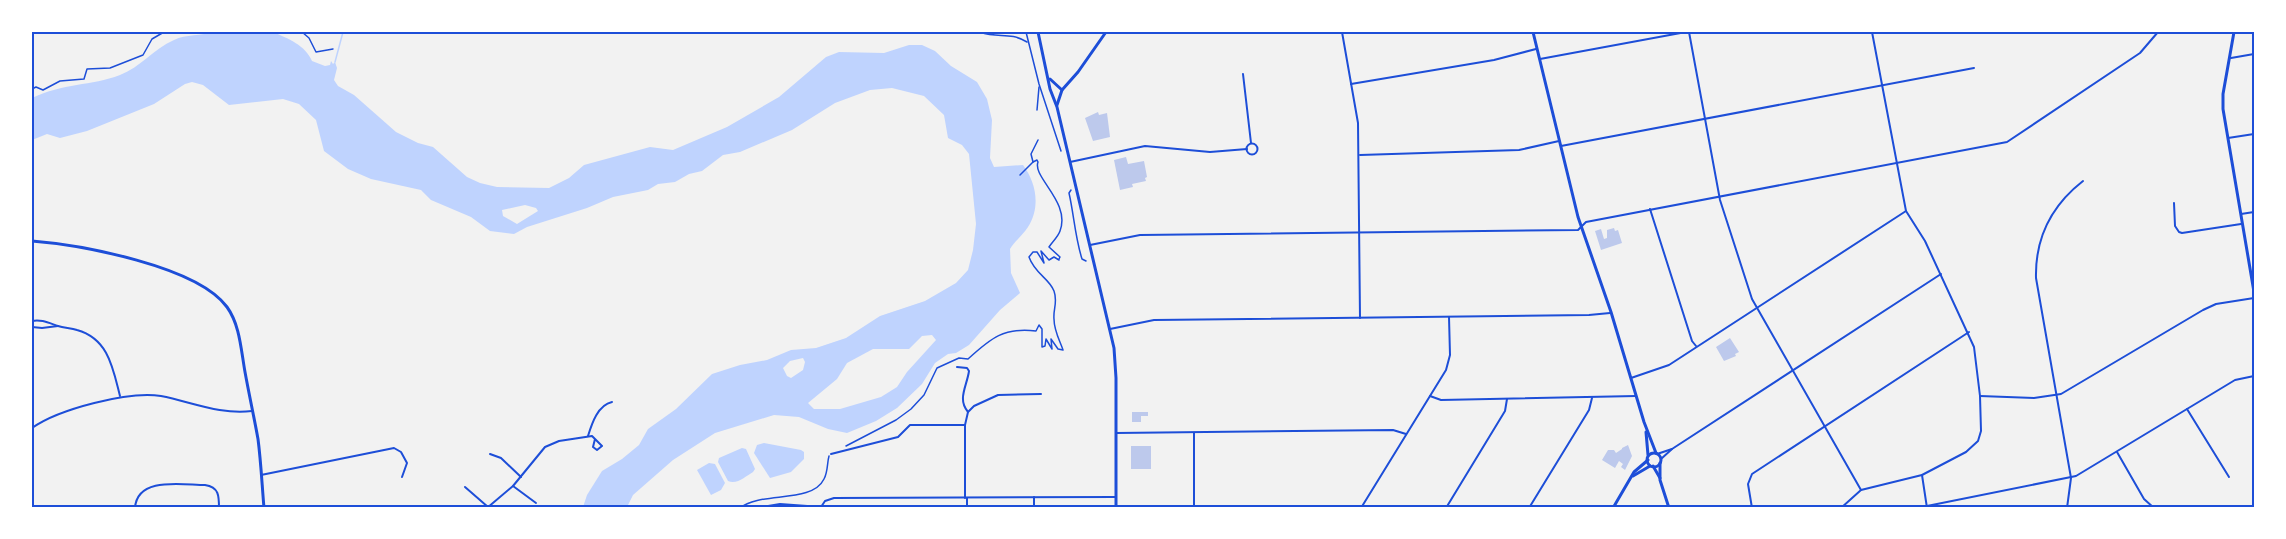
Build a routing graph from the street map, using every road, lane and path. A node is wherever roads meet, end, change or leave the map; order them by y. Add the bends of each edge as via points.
1 (164, 32) edge
2 (302, 32) edge
3 (980, 32) edge
4 (1026, 32) edge
5 (1038, 32) edge
6 (1106, 32) edge
7 (1342, 32) edge
8 (1533, 32) edge
9 (1687, 32) edge
10 (1872, 32) edge
11 (2158, 32) edge
12 (2234, 32) edge
13 (1028, 42) junction
14 (1537, 48) junction
15 (333, 49) dead end
16 (2254, 54) edge
17 (2229, 58) junction
18 (1540, 59) junction
19 (1974, 68) dead end
20 (1243, 74) dead end
21 (1048, 76) junction
22 (1039, 84) junction
23 (1351, 84) junction
24 (1881, 86) junction
25 (32, 89) edge
26 (1062, 90) junction
27 (1057, 107) junction
28 (1036, 110) dead end
29 (1705, 119) junction
30 (2254, 134) edge
31 (2228, 138) junction
32 (1038, 140) dead end
33 (1559, 141) junction
34 (1251, 143) junction
35 (1561, 146) junction
36 (1246, 149) junction
37 (1061, 151) dead end
38 (1359, 155) junction
39 (1033, 162) junction
40 (1070, 162) junction
41 (1896, 164) junction
42 (1020, 175) dead end
43 (2083, 181) dead end
44 (1071, 190) dead end
45 (1719, 197) junction
46 (2174, 203) dead end
47 (1650, 210) junction
48 (1906, 210) junction
49 (2254, 212) edge
50 (2241, 214) junction
51 (2243, 223) junction
52 (1581, 227) junction
53 (1359, 233) junction
54 (32, 241) edge
55 (1090, 245) junction
56 (1086, 261) dead end
57 (1941, 274) junction
58 (2254, 292) edge
59 (2254, 298) edge
60 (1756, 307) junction
61 (1611, 312) junction
62 (1449, 317) junction
63 (1360, 318) junction
64 (32, 321) edge
65 (58, 326) junction
66 (32, 327) edge
67 (1110, 328) junction
68 (1969, 332) junction
69 (1696, 347) junction
70 (957, 367) dead end
71 (1794, 370) junction
72 (2254, 376) edge
73 (1631, 378) junction
74 (1041, 393) dead end
75 (1430, 396) junction
76 (1637, 396) junction
77 (1980, 396) junction
78 (2057, 396) junction
79 (120, 397) junction
80 (1592, 397) junction
81 (1507, 399) junction
82 (612, 402) dead end
83 (2187, 409) junction
84 (252, 411) junction
85 (968, 412) junction
86 (965, 425) junction
87 (1825, 426) junction
88 (32, 428) edge
89 (1646, 428) junction
90 (1116, 433) junction
91 (1194, 433) junction
92 (1406, 434) junction
93 (588, 436) junction
94 (595, 439) dead end
95 (839, 449) dead end
96 (1671, 449) junction
97 (2117, 452) junction
98 (1657, 453) junction
99 (490, 454) dead end
100 (831, 454) joint
101 (1648, 458) junction
102 (1660, 461) junction
103 (1652, 466) junction
104 (1922, 474) junction
105 (261, 475) junction
106 (402, 477) dead end
107 (521, 477) junction
108 (2071, 477) junction
109 (2229, 477) dead end
110 (1631, 478) junction
111 (1660, 480) junction
112 (513, 486) junction
113 (465, 487) dead end
114 (1861, 490) junction
115 (1034, 497) junction
116 (1116, 497) junction
117 (966, 498) junction
118 (536, 503) dead end
119 (135, 507) edge
120 (219, 507) edge
121 (264, 507) edge
122 (487, 507) edge
123 (740, 507) edge
124 (757, 507) edge
125 (820, 507) edge
126 (967, 507) edge
127 (1034, 507) edge
128 (1116, 507) edge
129 (1194, 507) edge
130 (1361, 507) edge
131 (1446, 507) edge
132 (1529, 507) edge
133 (1614, 507) edge
134 (1669, 507) edge
135 (1752, 507) edge
136 (1841, 507) edge
137 (1927, 507) edge
138 (2067, 507) edge
139 (2154, 507) edge

1 - 25 path via 152,39 143,55 124,64 87,69 84,79 60,81 43,90
2 - 15 path via 316,52
3 - 13 path via 1012,34
4 - 13 path
5 - 21 street
6 - 26 street
7 - 23 street
8 - 14 street
9 - 18 street
9 - 29 street
10 - 24 street
11 - 41 street via 2140,53 2007,142
12 - 17 street
13 - 22 path
14 - 18 street
14 - 23 street via 1494,60
16 - 17 street
17 - 31 street via 2222,102
18 - 33 street
19 - 24 street
20 - 34 street
21 - 26 street
21 - 27 street
22 - 28 path
22 - 37 path
23 - 38 street
24 - 29 street
24 - 41 street
26 - 27 street
27 - 40 street
29 - 35 street
29 - 45 street
30 - 31 street
31 - 50 street
32 - 39 path via 1031,154
33 - 35 street
33 - 38 street via 1519,150
34 - 36 street
34 - 36 street via 1256,145 1256,152 1250,154
35 - 52 street
36 - 40 street via 1210,152 1144,146
38 - 53 street
39 - 42 path
39 - 95 path via 1037,160 1038,173 1058,202 1062,220 1060,233 1049,247 1059,260 1049,260 1041,251 1044,263 1036,252 1029,257 1035,271 1053,289 1057,304 1053,316 1055,329 1063,350 1058,350 1052,339 1052,349 1046,339 1042,347 1039,325 1036,331 1022,329 992,338 968,359 958,358 938,368 924,395 896,420
40 - 55 street
41 - 45 street
41 - 48 street
43 - 78 street via 2063,198 2048,219 2036,258 2036,278
44 - 56 path via 1075,238
45 - 47 street
45 - 60 street
46 - 51 street via 2175,226 2182,233
47 - 52 street via 1586,222
47 - 69 street
48 - 57 street
48 - 60 street
49 - 50 street
50 - 51 street
51 - 58 street
52 - 53 street via 1561,231
52 - 61 street
53 - 55 street via 1135,236
53 - 63 street
54 - 84 street via 112,253 208,288 235,321
55 - 67 street
57 - 68 street
57 - 71 street
59 - 78 street via 2203,310
60 - 69 street
60 - 71 street
61 - 62 street
61 - 73 street
62 - 63 street
62 - 75 street via 1448,364
63 - 67 street via 1154,320
64 - 65 street
65 - 66 street
65 - 79 street via 88,334 102,345
67 - 90 street via 1116,362
68 - 77 street
68 - 87 street
69 - 73 street via 1661,369
70 - 85 street via 969,371 962,399
71 - 87 street
71 - 96 street
72 - 83 street via 2235,380
73 - 76 street
74 - 85 street via 998,395
75 - 81 street via 1441,400
75 - 92 street
76 - 80 street
76 - 89 street
77 - 78 street
77 - 104 street via 1981,431 1975,445
78 - 108 street
79 - 84 street via 160,396 226,412
79 - 88 street via 56,415
80 - 81 street
80 - 132 street via 1589,410
81 - 131 street via 1505,411
82 - 93 street via 603,406 592,421
83 - 97 street
83 - 109 street
84 - 105 street
85 - 86 street
86 - 100 street via 910,425 898,437
86 - 117 street
87 - 114 street
87 - 135 street via 1752,474 1748,484
89 - 98 street
89 - 101 street
90 - 91 street
90 - 116 street
91 - 92 street via 1393,430
91 - 129 street
92 - 130 street
93 - 94 street
93 - 107 street via 545,447
96 - 98 street
96 - 102 street
97 - 108 street
97 - 139 street via 2144,499
98 - 101 street
98 - 102 street
99 - 107 street via 501,458
100 - 123 path via 823,482 815,489
101 - 103 street
101 - 110 street
102 - 103 street
102 - 111 street
103 - 110 street
103 - 111 street
104 - 114 street
104 - 137 street
105 - 106 street via 393,448 401,452 407,463
105 - 121 street
107 - 112 street
108 - 137 street
108 - 138 street
110 - 133 street
111 - 134 street
112 - 118 street
112 - 122 street
113 - 122 street
114 - 136 street
115 - 116 street
115 - 117 street
115 - 127 street
116 - 128 street
117 - 125 street via 834,498
117 - 126 street
119 - 120 street via 139,494 148,487 205,485 217,491
124 - 125 street

